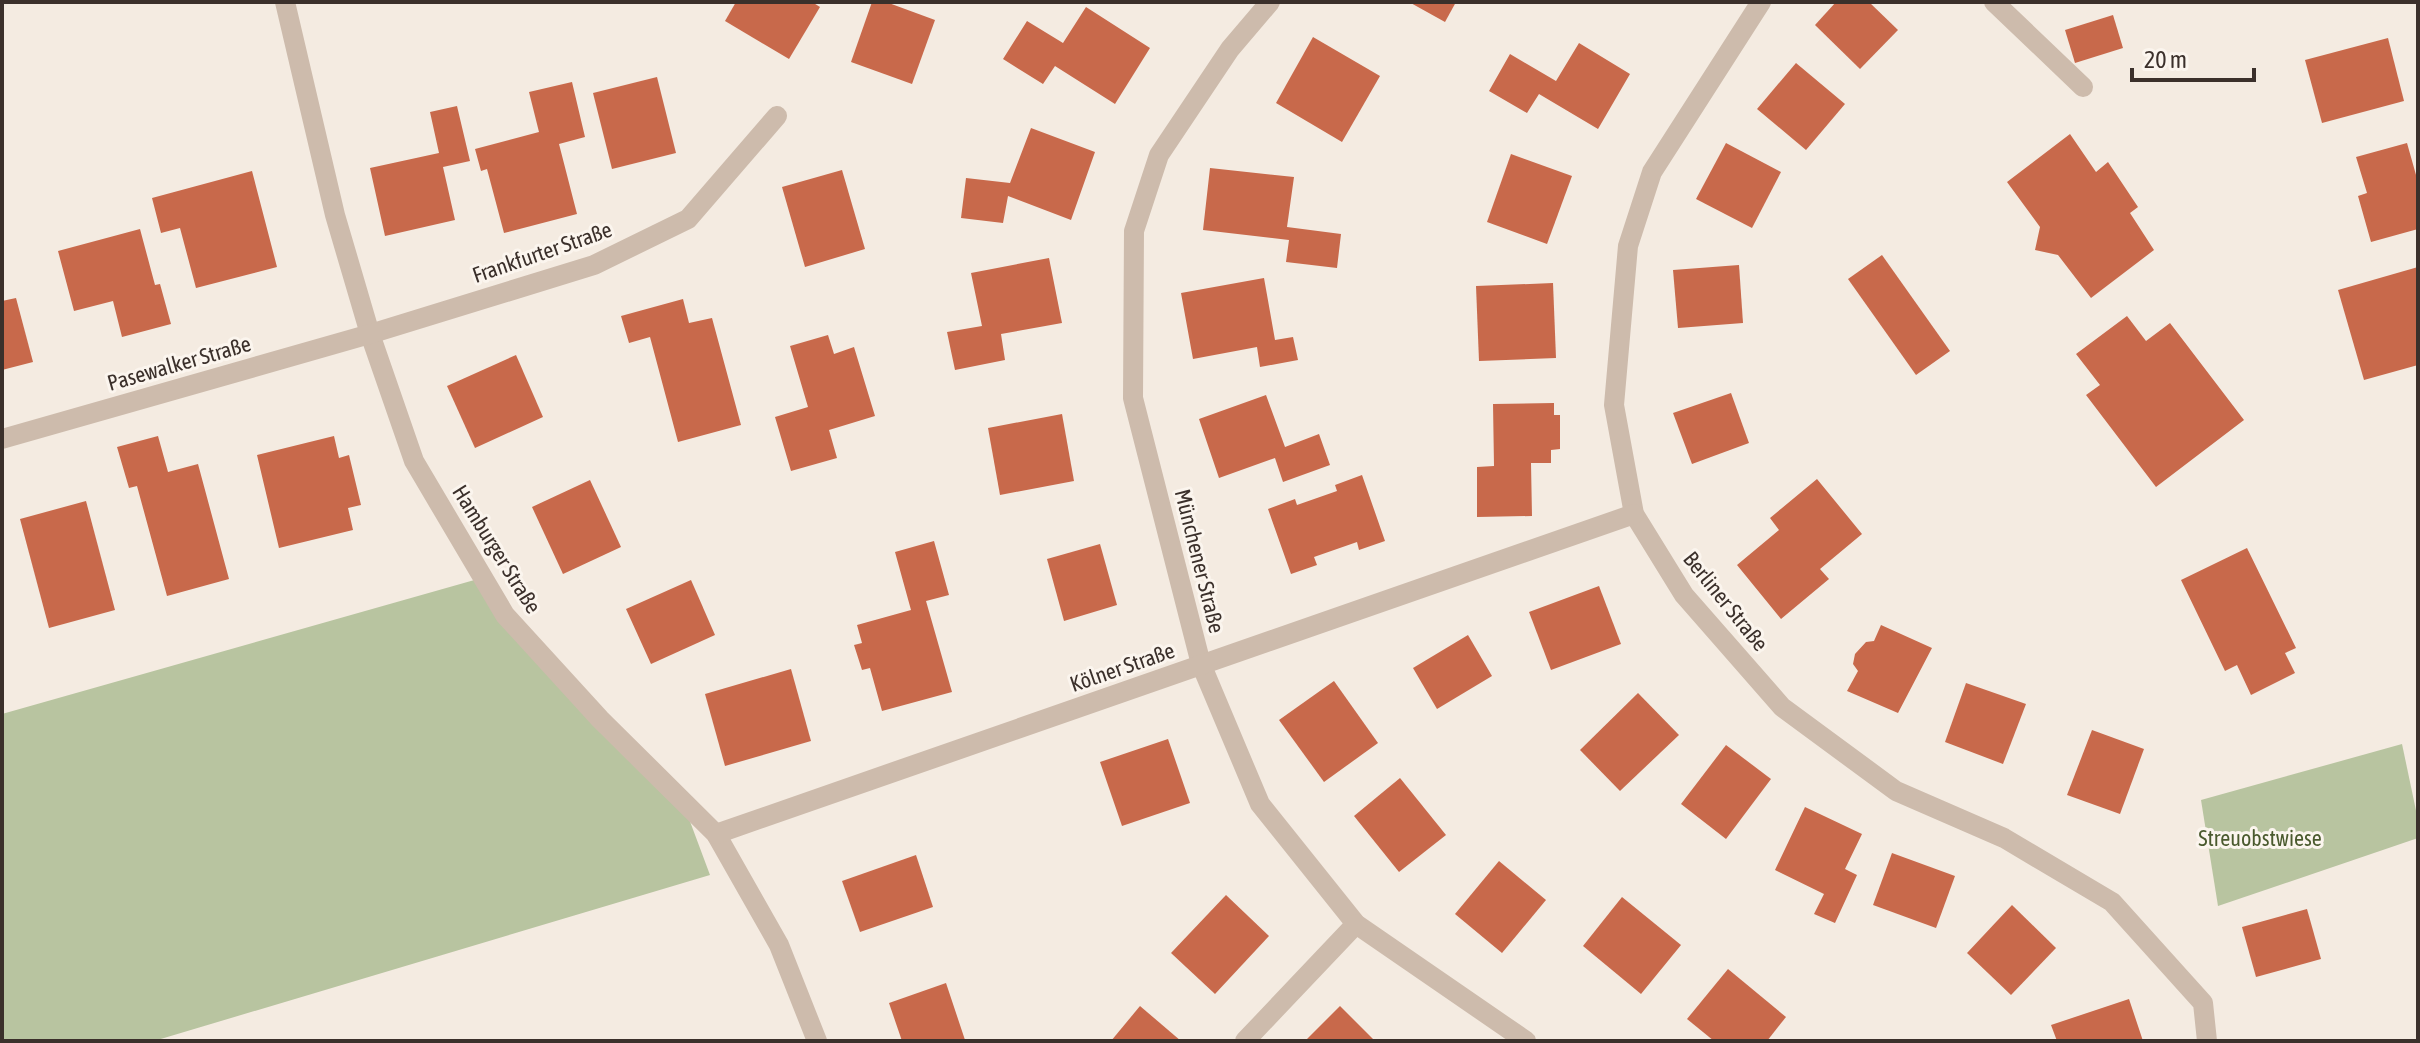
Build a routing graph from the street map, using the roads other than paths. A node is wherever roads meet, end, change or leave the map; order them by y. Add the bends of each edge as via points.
1 (285, 2) edge
2 (1270, 2) edge
3 (1761, 2) edge
4 (1994, 2) edge
5 (2083, 87) dead end
6 (777, 116) dead end
7 (370, 334) junction
8 (2, 439) edge
9 (1634, 514) junction
10 (1201, 664) junction
11 (716, 834) junction
12 (1356, 924) junction
13 (817, 1041) edge
14 (1245, 1041) edge
15 (1526, 1041) edge
16 (2207, 1041) edge

1 - 7 street, Hamburger Straße via 335,215
2 - 10 street, Münchener Straße via 1230,49 1159,155 1134,231 1133,398
3 - 9 street, Berliner Straße via 1652,172 1628,246 1614,405
4 - 5 street
6 - 7 street, Frankfurter Straße via 688,219 594,265
7 - 8 street, Pasewalker Straße
7 - 11 street, Hamburger Straße via 414,461 505,615
9 - 10 street, Kölner Straße
9 - 16 street, Berliner Straße via 1684,595 1782,707 1896,791 2004,838 2112,902 2203,1003
10 - 11 street, Kölner Straße
10 - 12 street, Münchener Straße via 1260,804
11 - 13 street, Hamburger Straße via 779,945
12 - 14 street
12 - 15 street, Münchener Straße

